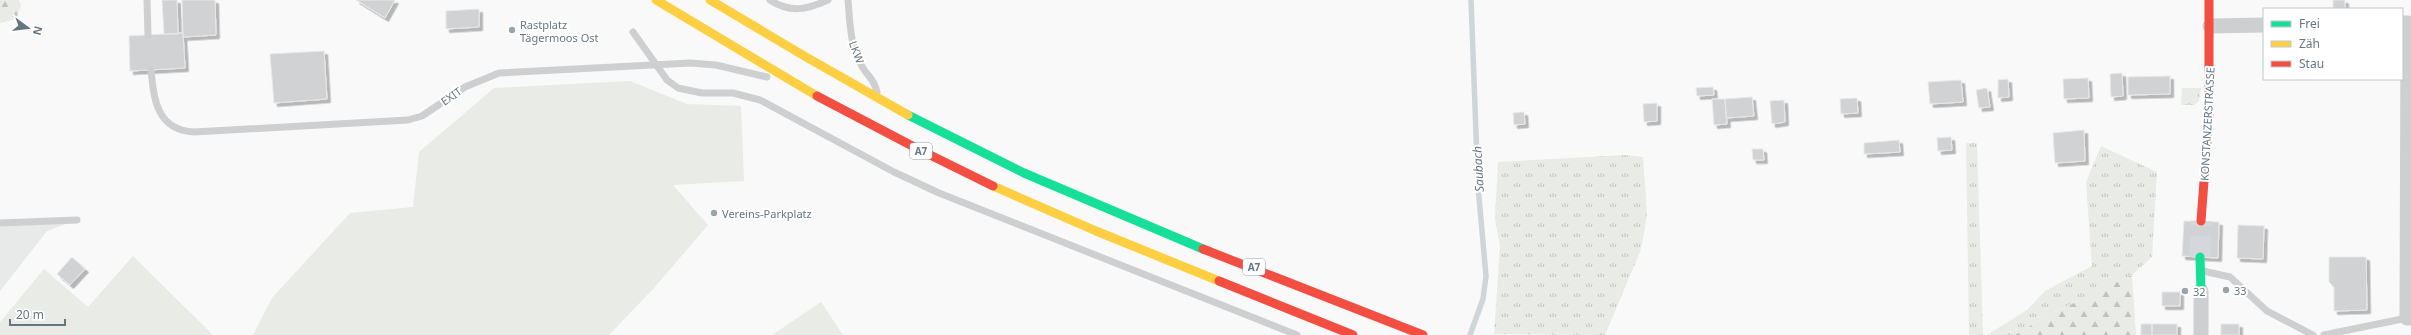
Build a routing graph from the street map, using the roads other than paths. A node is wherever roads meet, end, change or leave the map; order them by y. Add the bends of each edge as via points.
1 (147, 0) edge
2 (656, 0) edge
3 (710, 0) edge
4 (770, 0) edge
5 (828, 0) edge
6 (848, 0) edge
7 (2209, 0) edge
8 (2403, 23) edge
9 (2210, 26) junction
10 (2263, 26) edge
11 (633, 32) dead end
12 (148, 35) dead end
13 (656, 64) junction
14 (151, 70) dead end
15 (794, 83) junction
16 (879, 99) junction
17 (77, 220) dead end
18 (2201, 221) tunnel mouth
19 (0, 223) edge
20 (2200, 257) tunnel mouth
21 (2200, 270) junction
22 (2201, 291) joint
23 (2409, 318) edge
24 (1297, 335) edge
25 (1353, 335) edge
26 (1423, 335) edge
27 (2201, 335) edge
28 (2313, 335) edge
29 (2324, 335) edge

1 - 12 lane
2 - 15 main road, A7
3 - 16 main road, A7
4 - 5 lane via 781,7 793,10 811,8
6 - 16 lane, LKW via 853,43 863,68 873,79
7 - 9 main road, KONSTANZERSTRASSE
8 - 23 street via 2408,23
9 - 10 street
9 - 18 main road, KONSTANZERSTRASSE via 2209,115
11 - 13 lane
13 - 14 lane, EXIT via 499,73 465,87 422,116 408,120 194,132 179,130 163,120 153,94
13 - 15 lane, EXIT via 716,65
13 - 24 lane via 667,80 678,88 702,93 733,93 760,100 894,172 939,193
15 - 25 main road, A7 via 902,141 1024,200
16 - 26 main road, A7 via 970,146 1085,199
17 - 19 lane
20 - 21 main road
21 - 22 main road
21 - 28 lane via 2230,277 2267,311
22 - 27 street
23 - 29 lane

